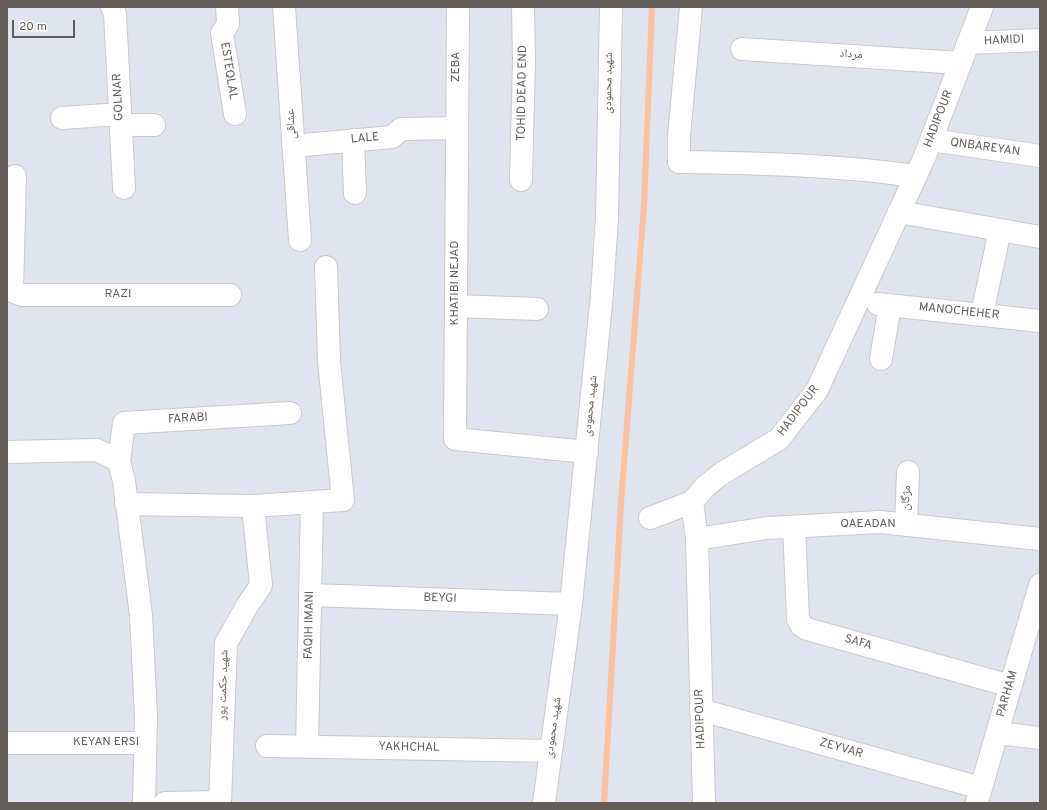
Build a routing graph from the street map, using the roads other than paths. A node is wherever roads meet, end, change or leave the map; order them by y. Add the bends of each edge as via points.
1 (112, 7) edge
2 (227, 7) edge
3 (284, 7) edge
4 (458, 7) edge
5 (523, 7) edge
6 (611, 7) edge
7 (691, 7) edge
8 (982, 7) edge
9 (1040, 40) edge
10 (968, 43) junction
11 (742, 49) dead end
12 (960, 63) junction
13 (235, 114) dead end
14 (62, 118) dead end
15 (121, 120) junction
16 (154, 125) dead end
17 (457, 128) junction
18 (353, 140) junction
19 (931, 140) junction
20 (293, 146) junction
21 (1040, 156) edge
22 (15, 176) dead end
23 (915, 176) junction
24 (521, 180) dead end
25 (124, 188) dead end
26 (355, 193) dead end
27 (899, 212) junction
28 (1000, 230) junction
29 (1040, 237) edge
30 (300, 240) dead end
31 (326, 267) dead end
32 (9, 291) edge
33 (230, 295) dead end
34 (456, 306) junction
35 (536, 309) dead end
36 (982, 314) junction
37 (1040, 321) edge
38 (881, 359) dead end
39 (290, 413) dead end
40 (7, 452) edge
41 (586, 452) junction
42 (119, 461) junction
43 (908, 472) dead end
44 (692, 502) junction
45 (312, 503) junction
46 (126, 504) junction
47 (253, 506) junction
48 (650, 518) dead end
49 (906, 525) junction
50 (794, 527) junction
51 (697, 539) junction
52 (1040, 539) edge
53 (1040, 585) edge
54 (310, 595) junction
55 (571, 604) junction
56 (1011, 686) junction
57 (701, 710) junction
58 (997, 732) junction
59 (1040, 738) edge
60 (7, 743) edge
61 (145, 743) junction
62 (267, 746) dead end
63 (307, 746) junction
64 (551, 751) junction
65 (979, 796) edge
66 (220, 802) edge
67 (144, 803) edge
68 (166, 803) edge
69 (544, 803) edge
70 (704, 803) edge

1 - 15 street, GOLNAR via 115,14
2 - 13 street, ESTEQLAL via 228,24 222,33
3 - 20 street, عشاقی
4 - 17 street, ZEBA
5 - 24 street, TOHID DEAD END
6 - 41 street, شهید محمودی via 607,217
7 - 23 street via 679,136 679,162 751,163 881,171
8 - 10 street, HADIPOUR
9 - 10 street, HAMIDI
10 - 12 street, HADIPOUR
11 - 12 street, مرداد
12 - 19 street, HADIPOUR
14 - 15 street
15 - 16 street
15 - 25 street, GOLNAR
17 - 18 street, LALE via 400,129 392,137
17 - 34 street, KHATIBI NEJAD
18 - 20 street, LALE
18 - 26 street
19 - 21 street, QNBAREYAN
19 - 23 street, HADIPOUR
20 - 30 street, عشاقی
22 - 32 street
23 - 27 street, HADIPOUR
27 - 28 street
27 - 44 street, HADIPOUR via 817,390 779,439 721,474
28 - 29 street
28 - 36 street
31 - 45 street via 329,361 343,500
32 - 33 street, RAZI via 22,295
34 - 35 street
34 - 41 street, KHATIBI NEJAD via 455,439
36 - 37 street, MANOCHEHER
36 - 38 street, MANOCHEHER via 884,305
39 - 42 street, FARABI via 124,423
40 - 42 street via 97,450
41 - 55 street, شهید محمودی
42 - 46 street
43 - 49 street, مژگان
44 - 48 street
44 - 51 street, HADIPOUR
45 - 47 street
45 - 54 street, FAQIH IMANI
46 - 47 street
46 - 61 street via 141,615
47 - 66 street, شهید حکمت پور via 261,585 226,643
49 - 50 street, QAEADAN via 880,522
49 - 52 street, QAEADAN
50 - 51 street, QAEADAN via 767,528
50 - 56 street, SAFA via 798,619 807,629
51 - 57 street, HADIPOUR
53 - 56 street, PARHAM
54 - 55 street, BEYGI
54 - 63 street, FAQIH IMANI
55 - 64 street, شهید محمودی
56 - 58 street, PARHAM
57 - 65 street, ZEYVAR
57 - 70 street, HADIPOUR
58 - 59 street
58 - 65 street, PARHAM
60 - 61 street, KEYAN ERSI
61 - 67 street, KEYAN ERSI
62 - 63 street, YAKHCHAL
63 - 64 street, YAKHCHAL
64 - 69 street, شهید محمودی
66 - 68 street

